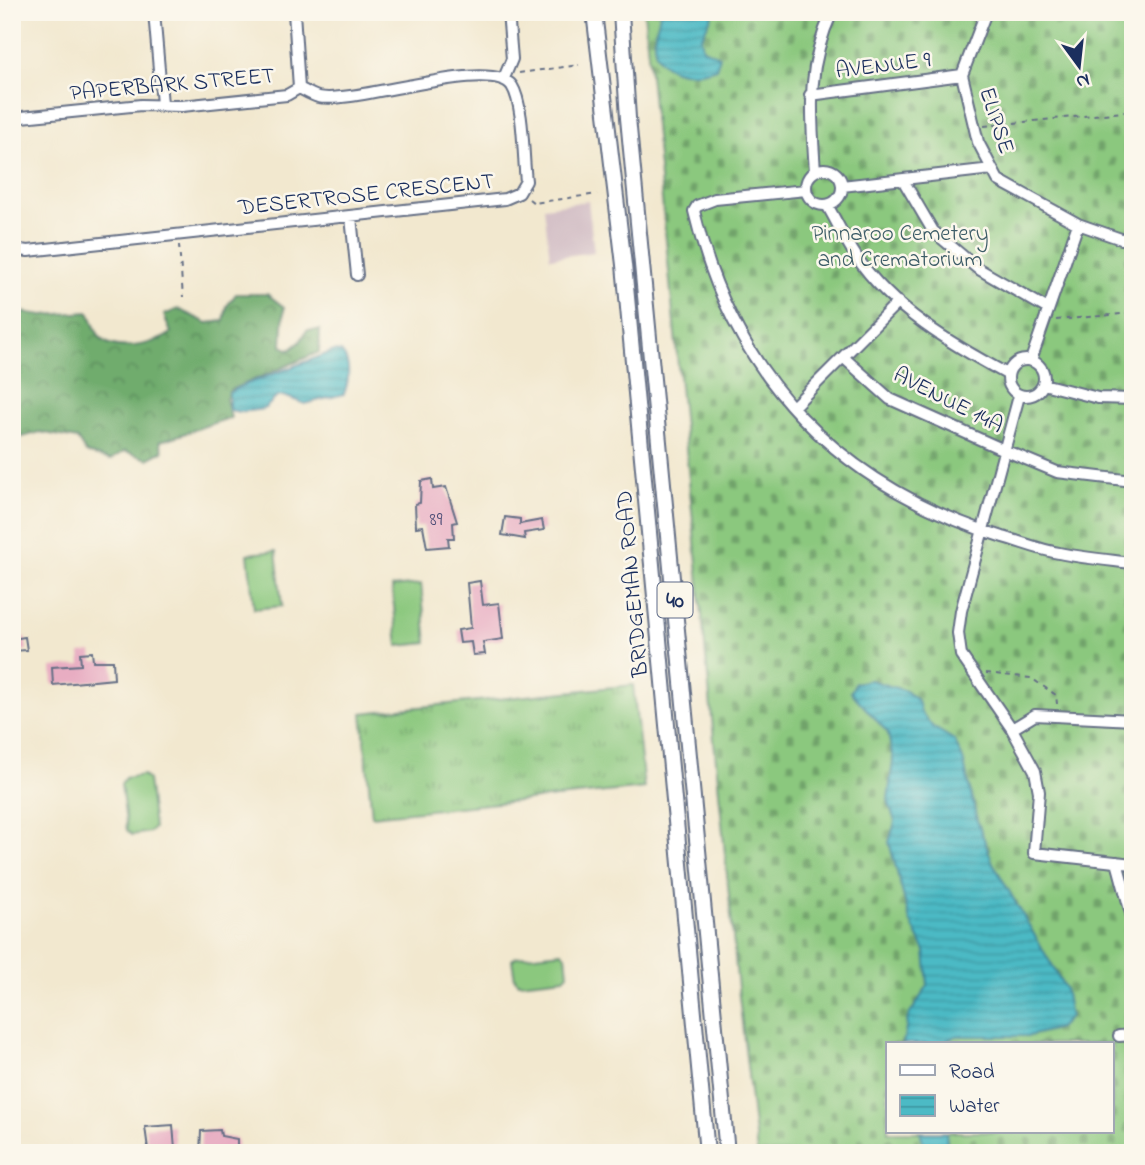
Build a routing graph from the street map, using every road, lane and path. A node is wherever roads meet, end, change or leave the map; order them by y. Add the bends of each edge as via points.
1 (154, 12) edge
2 (294, 12) edge
3 (508, 12) edge
4 (594, 12) edge
5 (621, 12) edge
6 (832, 12) edge
7 (986, 12) edge
8 (579, 65) dead end
9 (962, 75) junction
10 (507, 81) junction
11 (624, 81) junction
12 (601, 85) junction
13 (299, 88) junction
14 (810, 95) junction
15 (162, 104) junction
16 (1133, 111) edge
17 (12, 118) edge
18 (975, 127) junction
19 (992, 169) junction
20 (815, 171) junction
21 (903, 180) junction
22 (842, 186) junction
23 (806, 190) junction
24 (519, 193) junction
25 (597, 194) dead end
26 (827, 205) junction
27 (351, 217) junction
28 (1079, 224) junction
29 (178, 233) junction
30 (1133, 239) edge
31 (12, 249) edge
32 (357, 275) dead end
33 (183, 297) dead end
34 (898, 302) junction
35 (1048, 309) junction
36 (1133, 313) edge
37 (1044, 321) junction
38 (843, 357) junction
39 (1031, 360) junction
40 (1007, 374) junction
41 (1043, 384) junction
42 (1019, 396) junction
43 (1133, 399) edge
44 (793, 407) junction
45 (1004, 450) junction
46 (1133, 481) edge
47 (982, 530) junction
48 (1133, 563) edge
49 (975, 676) junction
50 (1059, 717) junction
51 (1133, 720) edge
52 (1012, 729) junction
53 (1117, 862) junction
54 (1133, 864) edge
55 (1133, 921) edge
56 (1133, 1035) edge
57 (1119, 1036) dead end
58 (707, 1153) edge
59 (727, 1153) edge

1 - 15 street
2 - 13 street, PAPERBARK STREET
3 - 10 street via 512,59
4 - 12 main road, BRIDGEMAN ROAD / 40
5 - 11 main road, BRIDGEMAN ROAD / 40
6 - 14 street via 822,34
7 - 9 street, ELIPSE
8 - 10 path via 521,70
9 - 14 street, AVENUE 9
9 - 18 street, ELIPSE
10 - 13 street via 493,76 320,97
10 - 24 street, DESERTROSE CRESCENT via 516,94 526,181
11 - 12 main road
11 - 59 main road, BRIDGEMAN ROAD / 40
12 - 58 main road, BRIDGEMAN ROAD / 40 via 624,265
13 - 15 street, PAPERBARK STREET via 287,95
14 - 20 street
15 - 17 street, PAPERBARK STREET
16 - 18 path
18 - 19 street, ELIPSE
19 - 21 street
19 - 28 street, ELIPSE via 998,180
20 - 22 street via 833,171
20 - 23 street
21 - 22 street
21 - 35 street via 933,231 977,268
22 - 26 street via 838,198
23 - 26 street via 813,201
23 - 44 street via 715,199 694,211 701,243 731,318 756,364
24 - 25 path via 534,203
24 - 27 street, DESERTROSE CRESCENT via 505,199
26 - 34 street via 857,258
27 - 29 street, DESERTROSE CRESCENT
27 - 32 street
28 - 30 street, ELIPSE
28 - 35 street
29 - 31 street, DESERTROSE CRESCENT via 28,251
29 - 33 path
34 - 38 street
34 - 40 street via 957,348
35 - 37 street
36 - 37 path
37 - 39 street
38 - 44 street
38 - 45 street, AVENUE 14A via 890,398
39 - 40 street via 1016,362
39 - 41 street via 1043,372
40 - 42 street via 1010,389
41 - 42 street via 1035,394
41 - 43 street via 1098,398
42 - 45 street
44 - 47 street via 810,428 856,466 915,504
45 - 46 street, AVENUE 14A via 1057,472
45 - 47 street
47 - 48 street via 1057,553
47 - 49 street via 957,633 961,654
49 - 50 path via 989,672 1039,682 1056,695
49 - 52 street
50 - 51 street
50 - 52 street via 1035,715
52 - 53 street via 1037,782 1034,853
53 - 54 street
53 - 55 street
56 - 57 street

